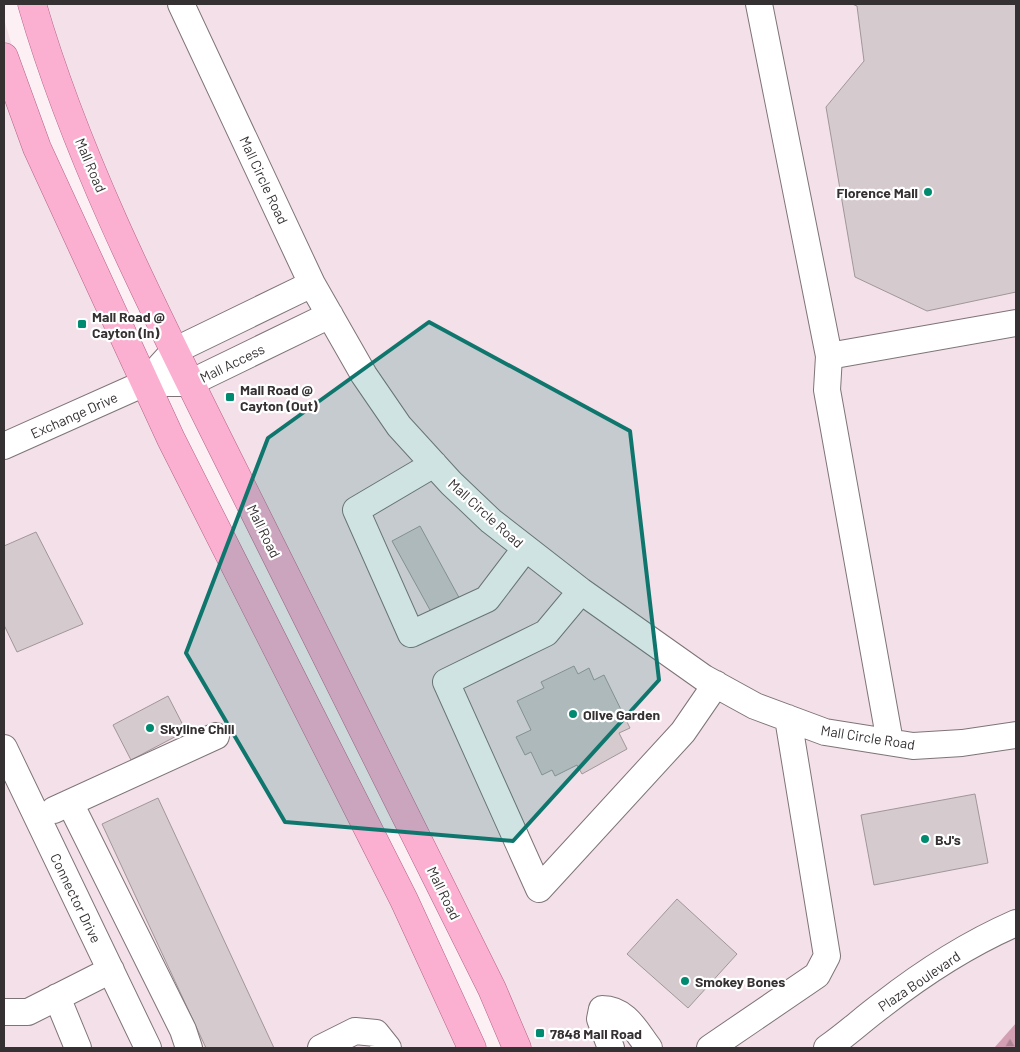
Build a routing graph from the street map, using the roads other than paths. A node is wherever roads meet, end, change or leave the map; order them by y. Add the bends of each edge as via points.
1 (32, 4) edge
2 (181, 4) edge
3 (759, 4) edge
4 (4, 57) edge
5 (312, 284) junction
6 (330, 315) junction
7 (1016, 323) edge
8 (174, 351) junction
9 (829, 356) junction
10 (145, 383) junction
11 (190, 383) junction
12 (4, 446) edge
13 (434, 464) junction
14 (526, 549) junction
15 (581, 591) junction
16 (716, 684) junction
17 (788, 718) junction
18 (1016, 735) edge
19 (216, 736) dead end
20 (890, 742) junction
21 (5, 751) edge
22 (70, 803) junction
23 (38, 818) junction
24 (1016, 923) edge
25 (111, 970) junction
26 (57, 997) junction
27 (4, 1012) edge
28 (369, 1043) edge
29 (78, 1048) edge
30 (148, 1048) edge
31 (189, 1048) edge
32 (322, 1048) edge
33 (472, 1048) edge
34 (517, 1048) edge
35 (611, 1048) edge
36 (649, 1048) edge
37 (710, 1048) edge
38 (827, 1048) edge

1 - 8 main road, Mall Road via 86,157
2 - 5 street, Mall Circle Road
3 - 9 street
4 - 10 main road via 37,148
5 - 6 street, Mall Circle Road
5 - 8 street
6 - 11 street, Mall Access
6 - 13 street, Mall Circle Road via 364,376 394,419
7 - 9 street
8 - 10 street
8 - 11 main road, Mall Road
9 - 20 street via 827,390
10 - 11 street, Mall Access
10 - 12 street, Exchange Drive
10 - 33 main road via 170,439 404,900
11 - 34 main road, Mall Road via 488,981
13 - 14 street, Mall Circle Road via 491,521
13 - 14 street via 356,510 411,634 487,599
14 - 15 street, Mall Circle Road
15 - 16 street, Mall Circle Road
15 - 16 street via 546,634 446,682 539,888 683,732
16 - 17 street, Mall Circle Road via 755,706
17 - 20 street, Mall Circle Road via 825,732
17 - 37 street via 827,956 817,976
18 - 20 street, Mall Circle Road via 913,746
19 - 22 street
21 - 23 street, Connector Drive
22 - 23 street
22 - 31 street
23 - 25 street, Connector Drive
24 - 38 street, Plaza Boulevard via 991,934 928,972
25 - 26 street
25 - 30 street, Connector Drive
26 - 27 street via 28,1012
26 - 29 street
28 - 32 street
35 - 36 street via 600,1019 602,1009 623,1014

